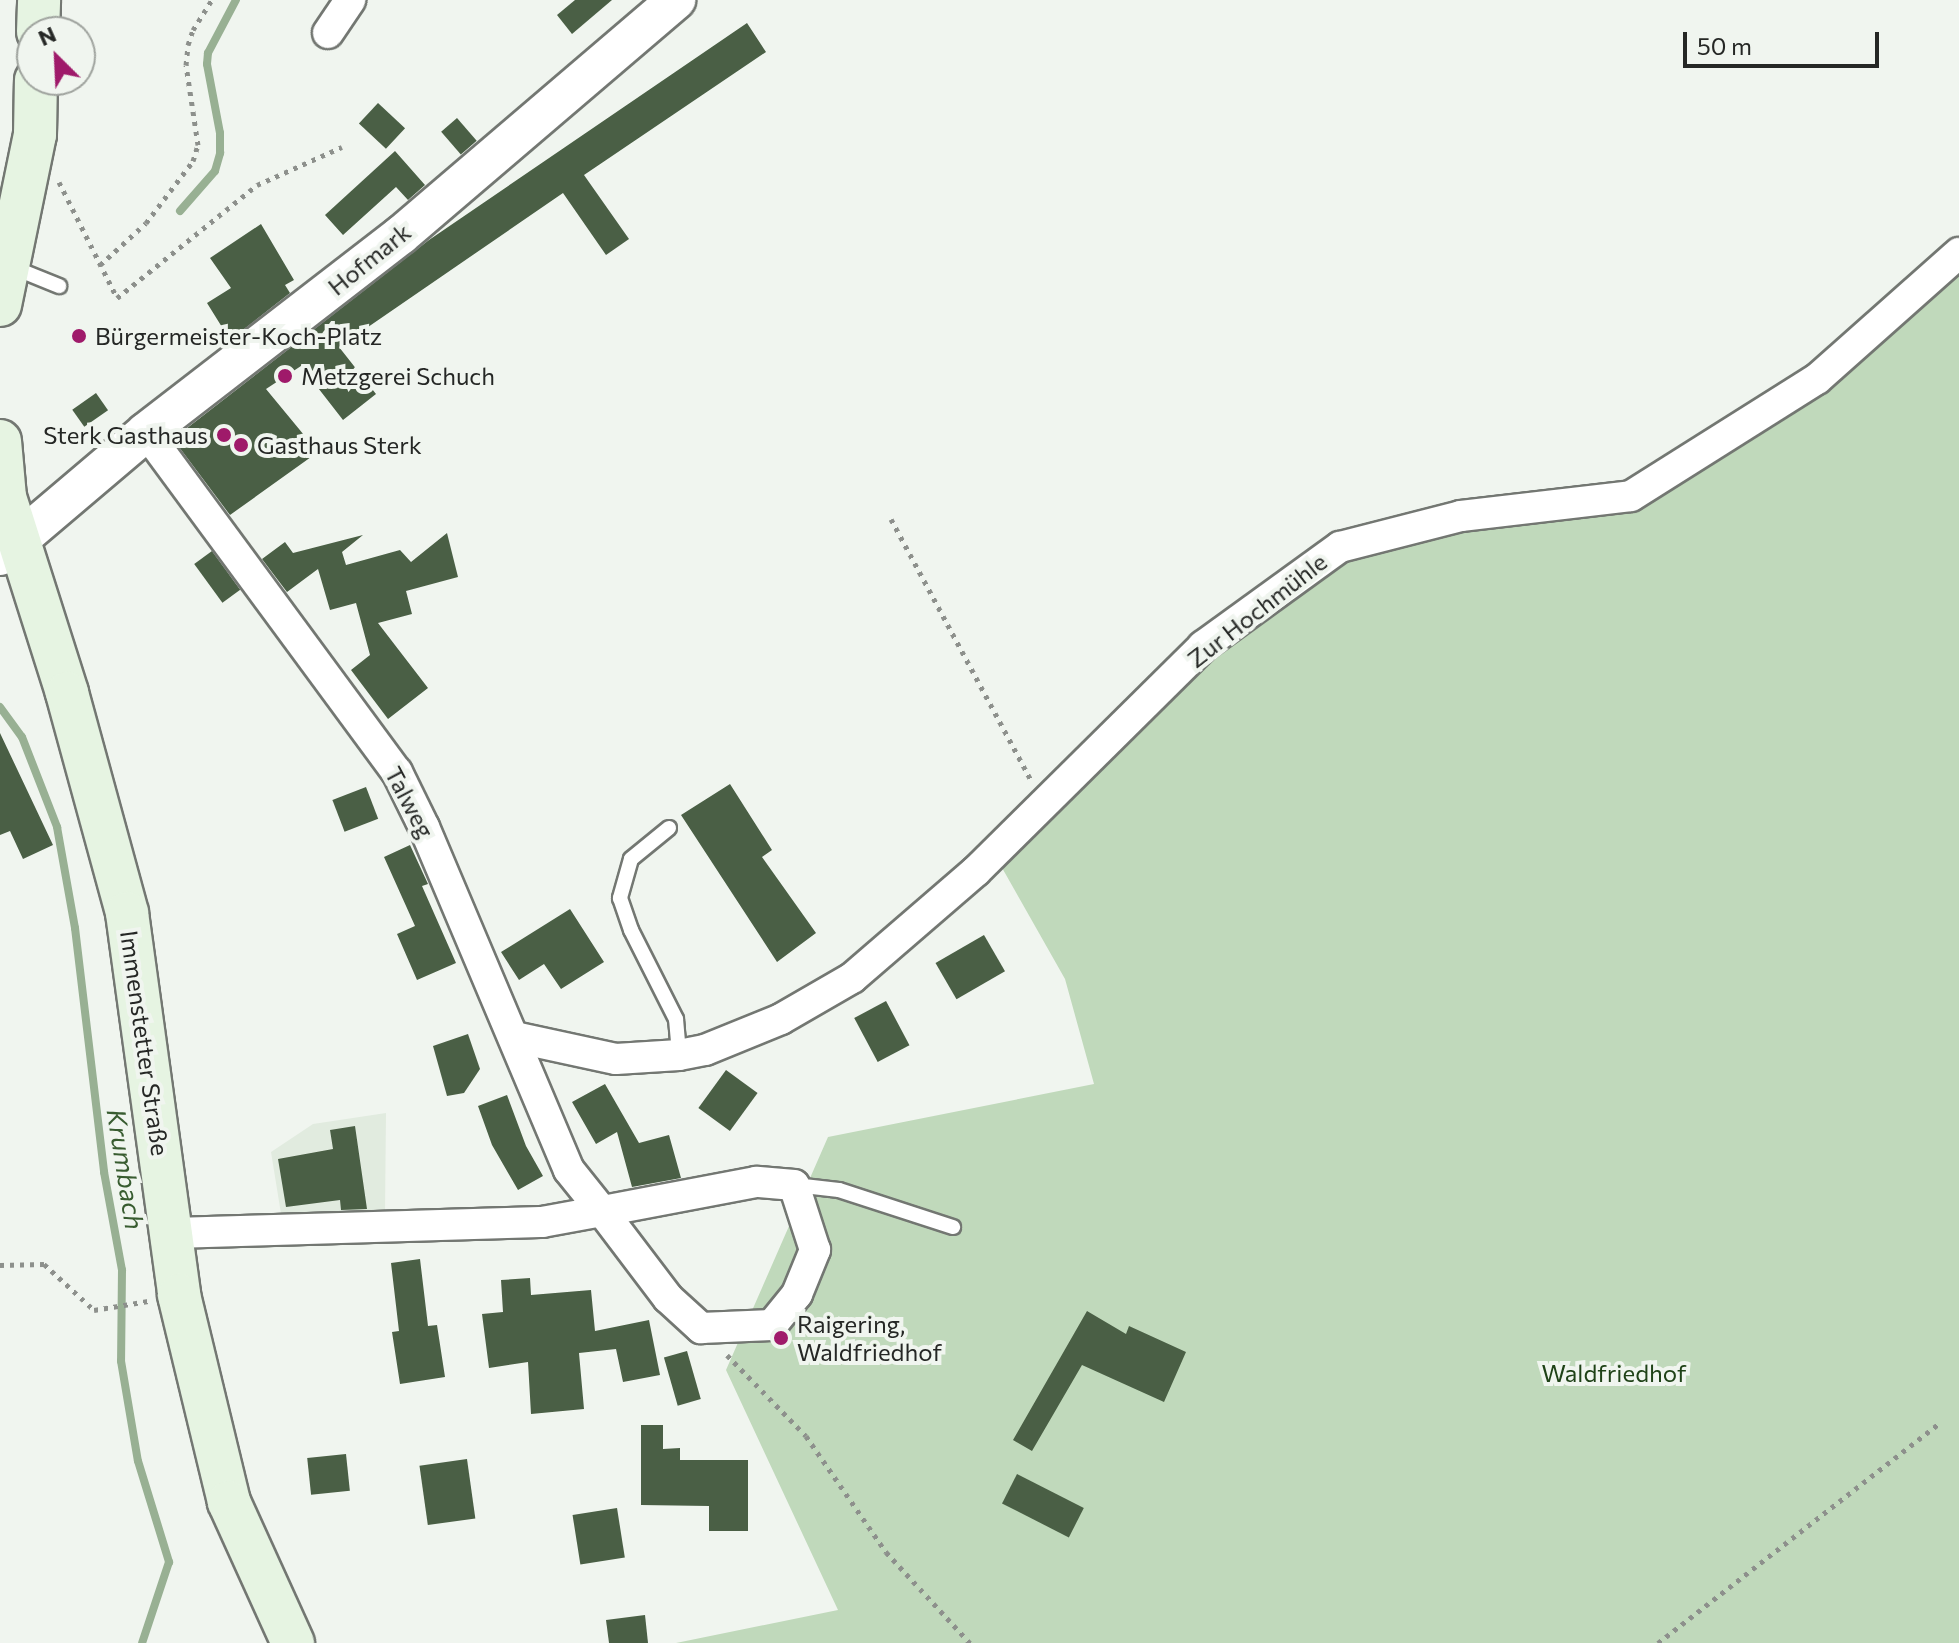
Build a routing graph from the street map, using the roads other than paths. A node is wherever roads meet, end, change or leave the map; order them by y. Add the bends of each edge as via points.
1 (350, 0) edge
2 (676, 0) edge
3 (328, 33) dead end
4 (36, 96) edge
5 (1959, 253) edge
6 (4, 285) edge
7 (59, 286) dead end
8 (146, 432) junction
9 (0, 441) edge
10 (9, 547) edge
11 (669, 828) dead end
12 (514, 1037) junction
13 (679, 1055) junction
14 (794, 1185) junction
15 (602, 1211) junction
16 (953, 1227) dead end
17 (172, 1233) junction
18 (293, 1643) edge

1 - 3 street
2 - 8 street, Hofmark via 401,235
4 - 6 main road via 35,135
5 - 13 street, Zur Hochmühle via 1817,379 1631,496 1461,516 1340,547 1203,646 976,871 852,978 781,1019
6 - 7 lane
8 - 10 street, Hofmark
8 - 12 street, Talweg via 397,772
9 - 10 main road, Immenstetter Straße
10 - 17 main road, Immenstetter Straße via 67,693 127,913
11 - 13 lane via 631,859 620,898 676,1019
12 - 13 street, Zur Hochmühle via 616,1059
12 - 15 street, Talweg via 569,1170
14 - 15 street via 756,1182
14 - 15 street, Talweg via 815,1250 797,1294 772,1325 701,1328 668,1298
14 - 16 lane via 839,1190
15 - 17 street via 542,1222
17 - 18 main road, Immenstetter Straße via 179,1295 229,1502

